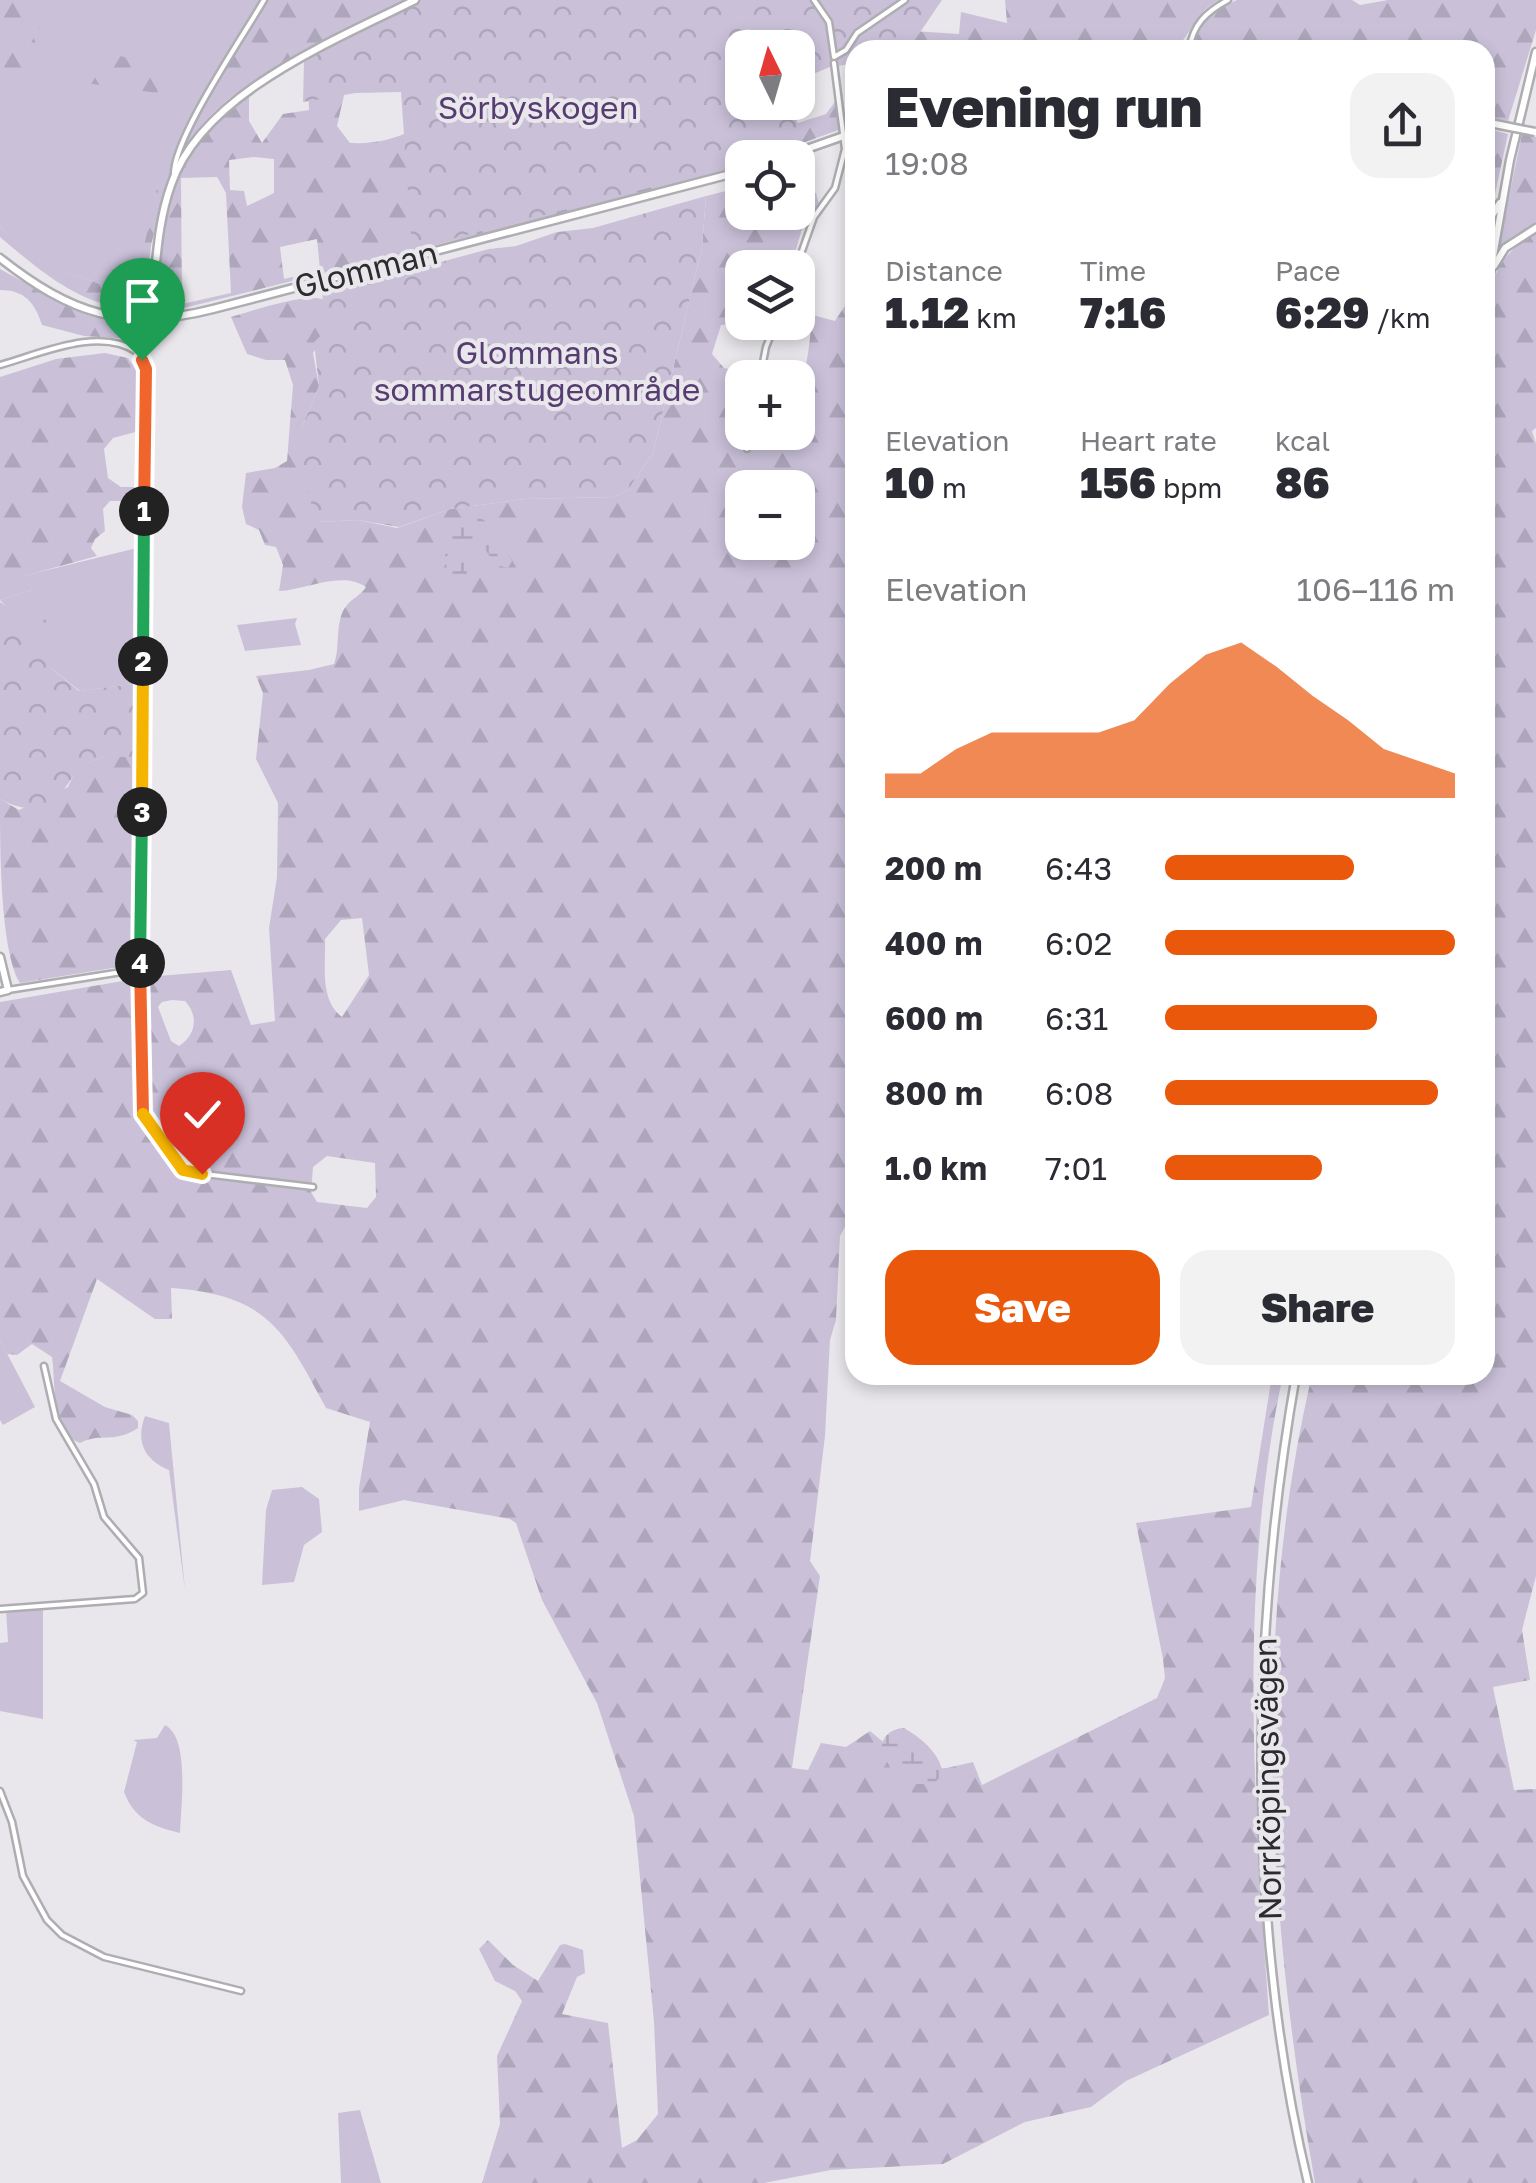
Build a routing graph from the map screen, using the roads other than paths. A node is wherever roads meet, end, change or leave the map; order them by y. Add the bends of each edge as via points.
1 (264, 0) edge
2 (415, 0) edge
3 (814, 0) edge
4 (905, 0) edge
5 (1228, 0) edge
6 (853, 40) edge
7 (1192, 40) edge
8 (845, 51) edge
9 (1536, 52) edge
10 (834, 60) junction
11 (1495, 125) edge
12 (1535, 132) edge
13 (844, 136) junction
14 (845, 142) edge
15 (815, 146) edge
16 (845, 153) edge
17 (174, 175) junction
18 (725, 175) edge
19 (1503, 197) junction
20 (1495, 210) edge
21 (1536, 228) edge
22 (1495, 246) edge
23 (802, 250) edge
24 (0, 258) edge
25 (1495, 267) edge
26 (149, 320) junction
27 (0, 365) edge
28 (0, 957) edge
29 (140, 961) junction
30 (4, 991) edge
31 (313, 1187) dead end
32 (44, 1366) dead end
33 (1294, 1385) edge
34 (0, 1609) edge
35 (0, 1791) edge
36 (241, 1991) dead end
37 (1308, 2183) edge

1 - 17 street via 199,110
2 - 17 main road via 242,95 202,131
3 - 10 street via 828,22
4 - 6 street
5 - 7 street via 1204,15
8 - 10 street
9 - 19 main road
10 - 13 street
11 - 12 main road, bridge
13 - 14 street
13 - 15 main road
16 - 23 street via 835,188 814,217
17 - 26 main road via 157,240
18 - 26 main road, Glomman via 198,314
19 - 20 main road
19 - 22 main road
21 - 25 main road via 1505,248
24 - 26 main road, Glomman via 66,302 112,318
27 - 29 street via 108,342 133,350 146,369
28 - 30 main road
29 - 30 street via 128,971
29 - 31 street via 141,1109 176,1162 188,1172
32 - 34 street via 56,1419 94,1484 104,1517 139,1558 143,1593 134,1600
33 - 37 main road, Norrköpingsvägen via 1268,1574 1262,1796 1278,2003
35 - 36 street via 23,1876 62,1935 104,1956

